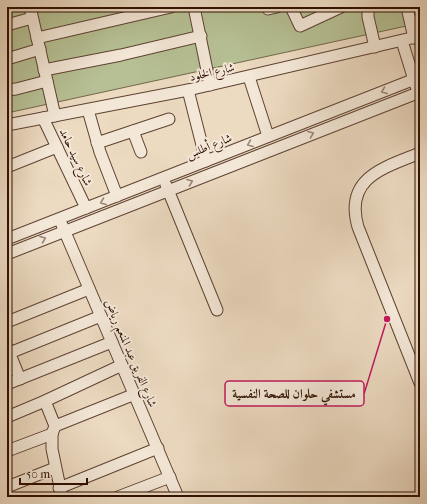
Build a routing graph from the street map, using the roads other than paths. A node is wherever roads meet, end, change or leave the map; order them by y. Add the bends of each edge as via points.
1 (170, 7) edge
2 (194, 7) edge
3 (268, 7) edge
4 (277, 7) edge
5 (291, 7) edge
6 (341, 7) edge
7 (368, 7) edge
8 (408, 7) edge
9 (32, 10) edge
10 (7, 25) edge
11 (201, 36) junction
12 (417, 37) edge
13 (37, 38) junction
14 (402, 41) junction
15 (375, 47) junction
16 (40, 50) junction
17 (7, 59) edge
18 (44, 70) junction
19 (249, 77) junction
20 (417, 78) edge
21 (47, 82) junction
22 (210, 85) junction
23 (7, 90) edge
24 (188, 90) junction
25 (419, 92) edge
26 (88, 110) junction
27 (54, 116) junction
28 (43, 118) junction
29 (169, 119) dead end
30 (7, 125) edge
31 (133, 132) junction
32 (268, 136) junction
33 (97, 143) junction
34 (57, 148) junction
35 (141, 152) dead end
36 (420, 153) edge
37 (206, 161) junction
38 (7, 167) edge
39 (163, 178) junction
40 (168, 190) junction
41 (117, 196) junction
42 (86, 208) junction
43 (59, 219) junction
44 (64, 231) junction
45 (7, 239) edge
46 (7, 254) edge
47 (89, 288) junction
48 (217, 310) dead end
49 (101, 316) junction
50 (7, 322) edge
51 (112, 342) junction
52 (8, 351) edge
53 (122, 365) junction
54 (20, 379) junction
55 (420, 382) edge
56 (7, 384) edge
57 (134, 394) junction
58 (45, 401) junction
59 (7, 417) edge
60 (54, 430) junction
61 (158, 448) junction
62 (7, 451) edge
63 (55, 468) junction
64 (170, 477) junction
65 (7, 487) edge
66 (61, 492) edge
67 (118, 497) edge
68 (178, 497) edge

1 - 13 street
2 - 11 street
3 - 4 street
5 - 6 street via 300,26
7 - 15 street
8 - 12 street
9 - 10 street
9 - 13 street
11 - 18 street
11 - 22 street
12 - 14 street, شارع الخلود
13 - 16 street
14 - 15 street, شارع الخلود
14 - 20 street
15 - 19 street, شارع الخلود
16 - 17 street
16 - 18 street
18 - 21 street
19 - 22 street, شارع الخلود
19 - 32 street
20 - 25 street
20 -> 32 street, شارع أطلس
21 - 23 street
21 - 27 street
22 - 24 street, شارع الخلود
24 - 26 street, شارع الخلود
24 - 37 street
40 -> 25 street
26 - 27 street, شارع الخلود
26 - 33 street
27 - 28 street, شارع الخلود
28 - 30 street, شارع الخلود
28 - 34 street, شارع سيد حامد
29 - 31 street
31 - 33 street
31 - 35 street
32 -> 37 street, شارع أطلس
33 - 41 street
34 - 38 street
34 - 42 street, شارع سيد حامد
36 - 55 street via 382,169 370,177 359,189 354,215
37 - 39 street, شارع أطلس
39 - 40 street
39 - 41 street, شارع أطلس
40 - 44 street
40 - 48 street
41 -> 42 street, شارع أطلس
42 - 43 street, شارع أطلس
43 - 44 street, شارع الفريق عبد المنعم رياض
43 - 45 street, شارع أطلس
46 -> 44 street
44 - 47 street, شارع الفريق عبد المنعم رياض
47 - 49 street, شارع الفريق عبد المنعم رياض
47 - 50 street
49 - 51 street, شارع الفريق عبد المنعم رياض
49 - 52 street
51 - 53 street, شارع الفريق عبد المنعم رياض
51 - 54 street
52 - 54 street
53 - 57 street, شارع الفريق عبد المنعم رياض
53 - 58 street
54 - 56 street
57 - 60 street
57 - 61 street, شارع الفريق عبد المنعم رياض
58 - 59 street
58 - 60 street
60 - 62 street
60 - 63 street via 52,450
61 - 64 street, شارع الفريق عبد المنعم رياض
61 - 66 street
63 - 65 street
63 - 66 street
64 - 67 street
64 - 68 street, شارع الفريق عبد المنعم رياض

